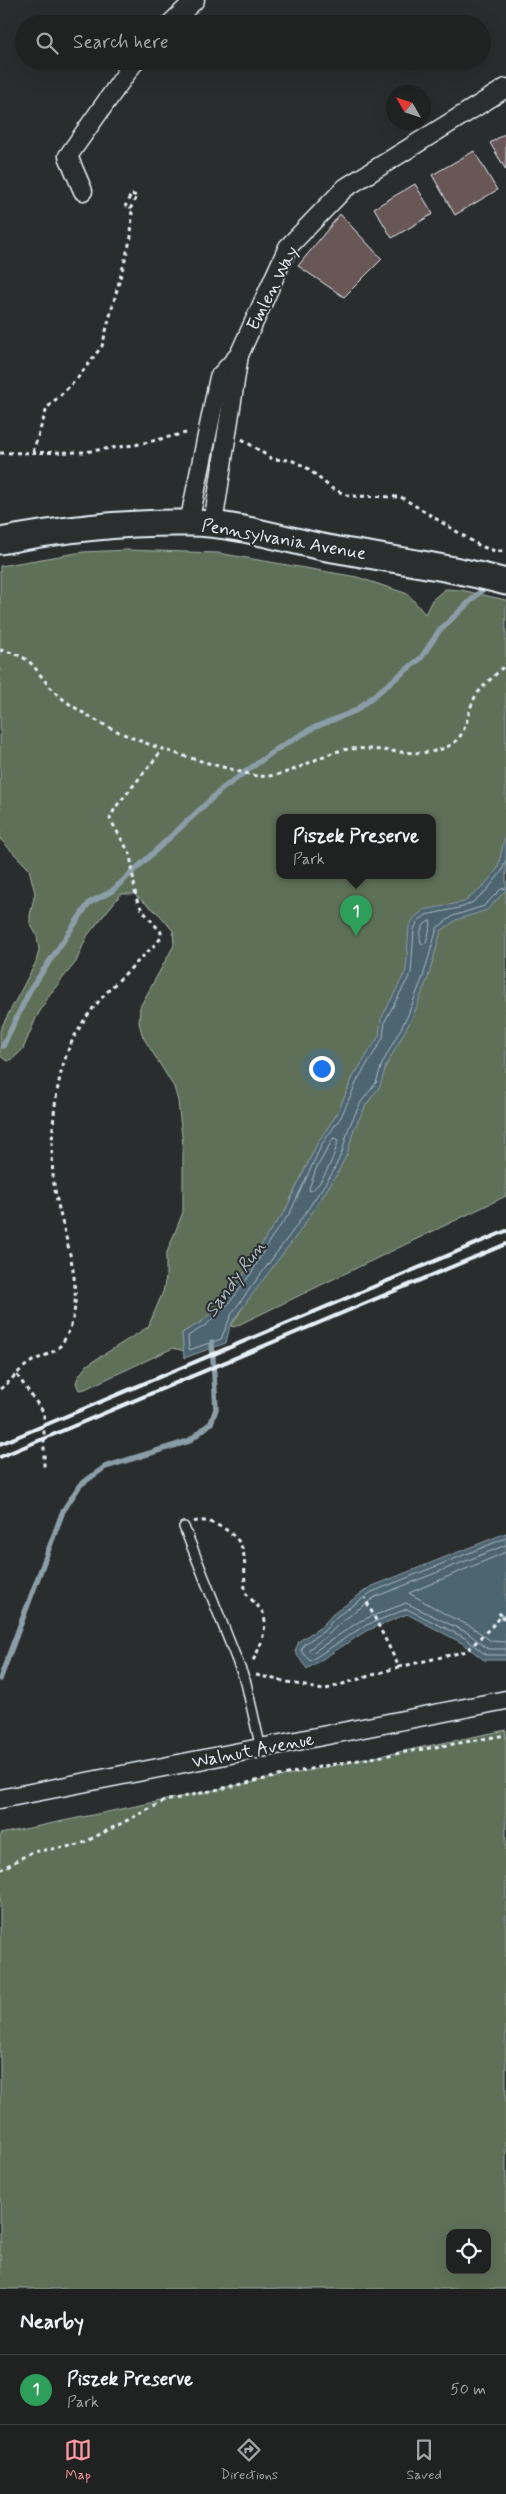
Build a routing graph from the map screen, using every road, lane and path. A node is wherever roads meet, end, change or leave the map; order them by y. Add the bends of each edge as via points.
1 (195, 0) edge
2 (179, 15) edge
3 (129, 70) edge
4 (506, 88) edge
5 (83, 191) dead end
6 (125, 207) dead end
7 (239, 354) junction
8 (207, 432) junction
9 (228, 436) junction
10 (33, 452) junction
11 (0, 453) edge
12 (201, 523) junction
13 (0, 541) edge
14 (506, 551) edge
15 (506, 582) edge
16 (0, 650) edge
17 (506, 664) edge
18 (164, 748) junction
19 (17, 1375) junction
20 (0, 1390) edge
21 (44, 1467) dead end
22 (184, 1527) joint
23 (365, 1598) dead end
24 (496, 1610) dead end
25 (502, 1616) junction
26 (506, 1620) edge
27 (399, 1667) junction
28 (243, 1675) junction
29 (506, 1700) edge
30 (506, 1735) edge
31 (261, 1749) junction
32 (0, 1799) edge
33 (0, 1870) edge

1 - 2 street
3 - 5 street via 68,156
4 - 7 street, Emlen Way via 345,188 288,247
6 - 10 path via 131,194 137,196 129,211 132,213 131,237 102,346 76,380 48,408
7 - 8 street, Emlen Way via 219,378
7 - 9 street, Emlen Way
8 - 10 path via 196,430 140,444 84,452
8 - 12 street, Emlen Way
9 - 12 street, Emlen Way
9 - 14 path via 251,443 272,459 291,460 306,467 331,488 349,496 401,497 470,540 495,551
10 - 11 path
12 - 13 main road, Pennsylvania Avenue via 112,526
12 - 15 main road, Pennsylvania Avenue via 450,568
16 - 18 path via 21,655 30,661 57,694 85,714 112,729
17 - 18 path via 477,694 459,738 443,749 338,751 294,771 256,776
18 - 19 path via 110,815 111,824 126,845 130,857 136,898 161,932 161,938 85,1016 64,1062 52,1157 56,1195 73,1268 72,1316 67,1334 55,1351 35,1360
19 - 20 path
19 - 21 path via 44,1413
22 - 28 lane
22 - 28 path via 198,1520 215,1523 230,1532 243,1549 247,1563 245,1592 263,1613 265,1623 257,1655
23 - 27 path
24 - 25 path
25 - 26 path
25 - 27 path via 467,1651
27 - 28 path via 323,1690 264,1676
28 - 31 lane
29 - 31 street, Walnut Avenue
30 - 33 path via 324,1766 165,1801 79,1846 32,1852
31 - 32 street, Walnut Avenue

